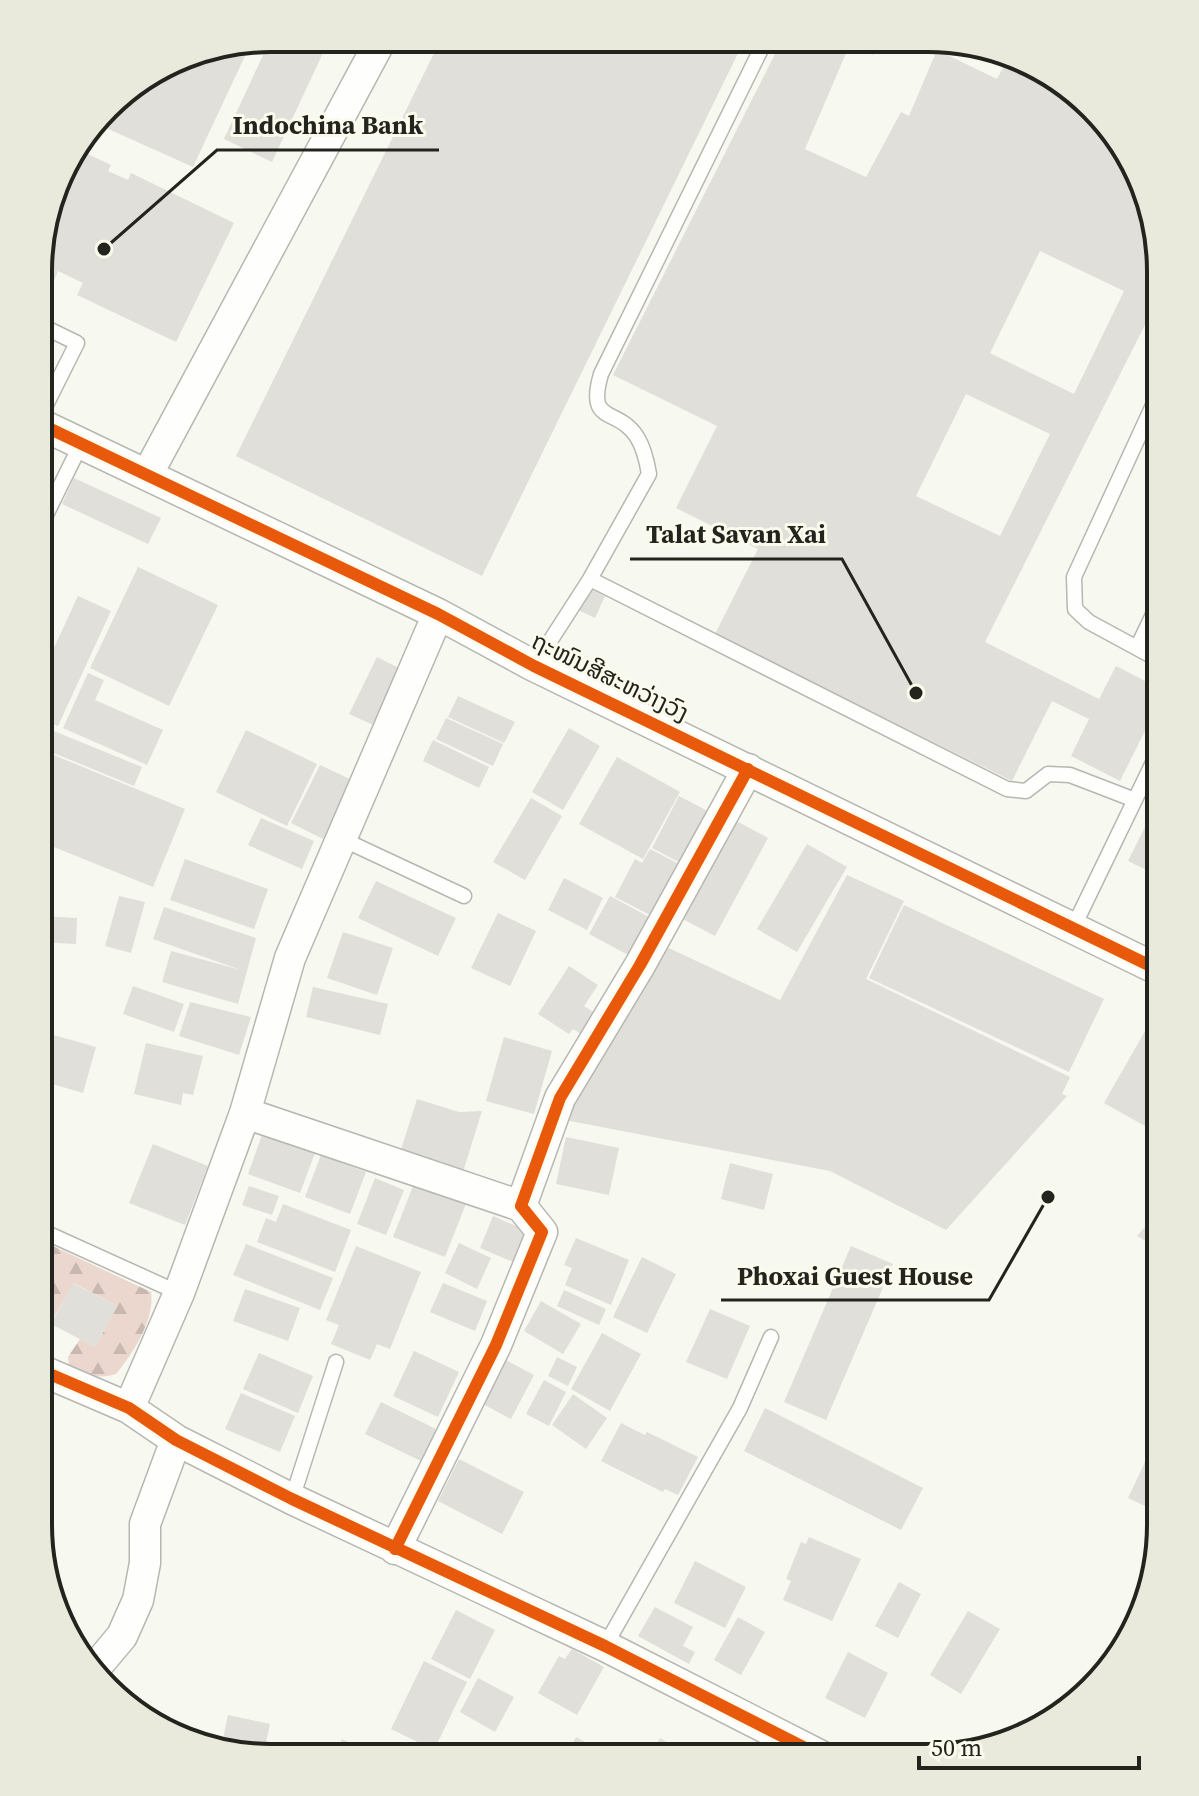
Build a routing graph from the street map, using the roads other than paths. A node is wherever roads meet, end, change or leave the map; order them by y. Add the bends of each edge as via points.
1 (374, 52) edge
2 (760, 52) edge
3 (52, 331) edge
4 (52, 393) edge
5 (1147, 418) edge
6 (52, 430) edge
7 (81, 444) junction
8 (147, 475) junction
9 (52, 503) edge
10 (590, 579) junction
11 (438, 614) junction
12 (1147, 627) edge
13 (1137, 648) junction
14 (1147, 653) edge
15 (534, 666) junction
16 (748, 769) junction
17 (1147, 775) edge
18 (1135, 800) junction
19 (342, 839) junction
20 (464, 896) dead end
21 (1074, 926) junction
22 (1147, 964) edge
23 (245, 1113) junction
24 (521, 1206) junction
25 (52, 1235) edge
26 (179, 1293) junction
27 (771, 1337) dead end
28 (336, 1362) dead end
29 (52, 1375) edge
30 (129, 1408) junction
31 (176, 1440) junction
32 (292, 1499) junction
33 (395, 1549) junction
34 (605, 1646) junction
35 (100, 1662) edge
36 (798, 1744) edge

1 - 8 street
2 - 10 lane via 601,374 595,397 601,412 636,435 649,474
3 - 4 lane via 77,343
5 - 13 lane via 1074,577 1075,609
6 - 7 street, ຖະໜົນສີສະຫວ່າງວົງ
7 - 8 street, ຖະໜົນສີສະຫວ່າງວົງ
7 - 9 lane
8 - 11 street, ຖະໜົນສີສະຫວ່າງວົງ
10 - 15 lane
10 - 18 lane via 1007,789 1026,791 1048,774 1070,775
11 - 15 street, ຖະໜົນສີສະຫວ່າງວົງ
11 - 19 street
12 - 13 lane
13 - 14 lane
15 - 16 street, ຖະໜົນສີສະຫວ່າງວົງ
16 - 21 street, ຖະໜົນສີສະຫວ່າງວົງ
16 - 24 street via 560,1098
17 - 18 lane
18 - 21 lane
19 - 20 lane
19 - 23 street via 290,958
21 - 22 street, ຖະໜົນສີສະຫວ່າງວົງ
23 - 24 street
23 - 26 street
24 - 33 street via 542,1232 537,1252
25 - 26 lane
26 - 30 street
27 - 34 lane via 740,1408
28 - 32 lane
29 - 30 street
30 - 31 street
31 - 32 street
31 - 35 street via 145,1524 138,1600 122,1636
32 - 33 street
33 - 34 street
34 - 36 street

